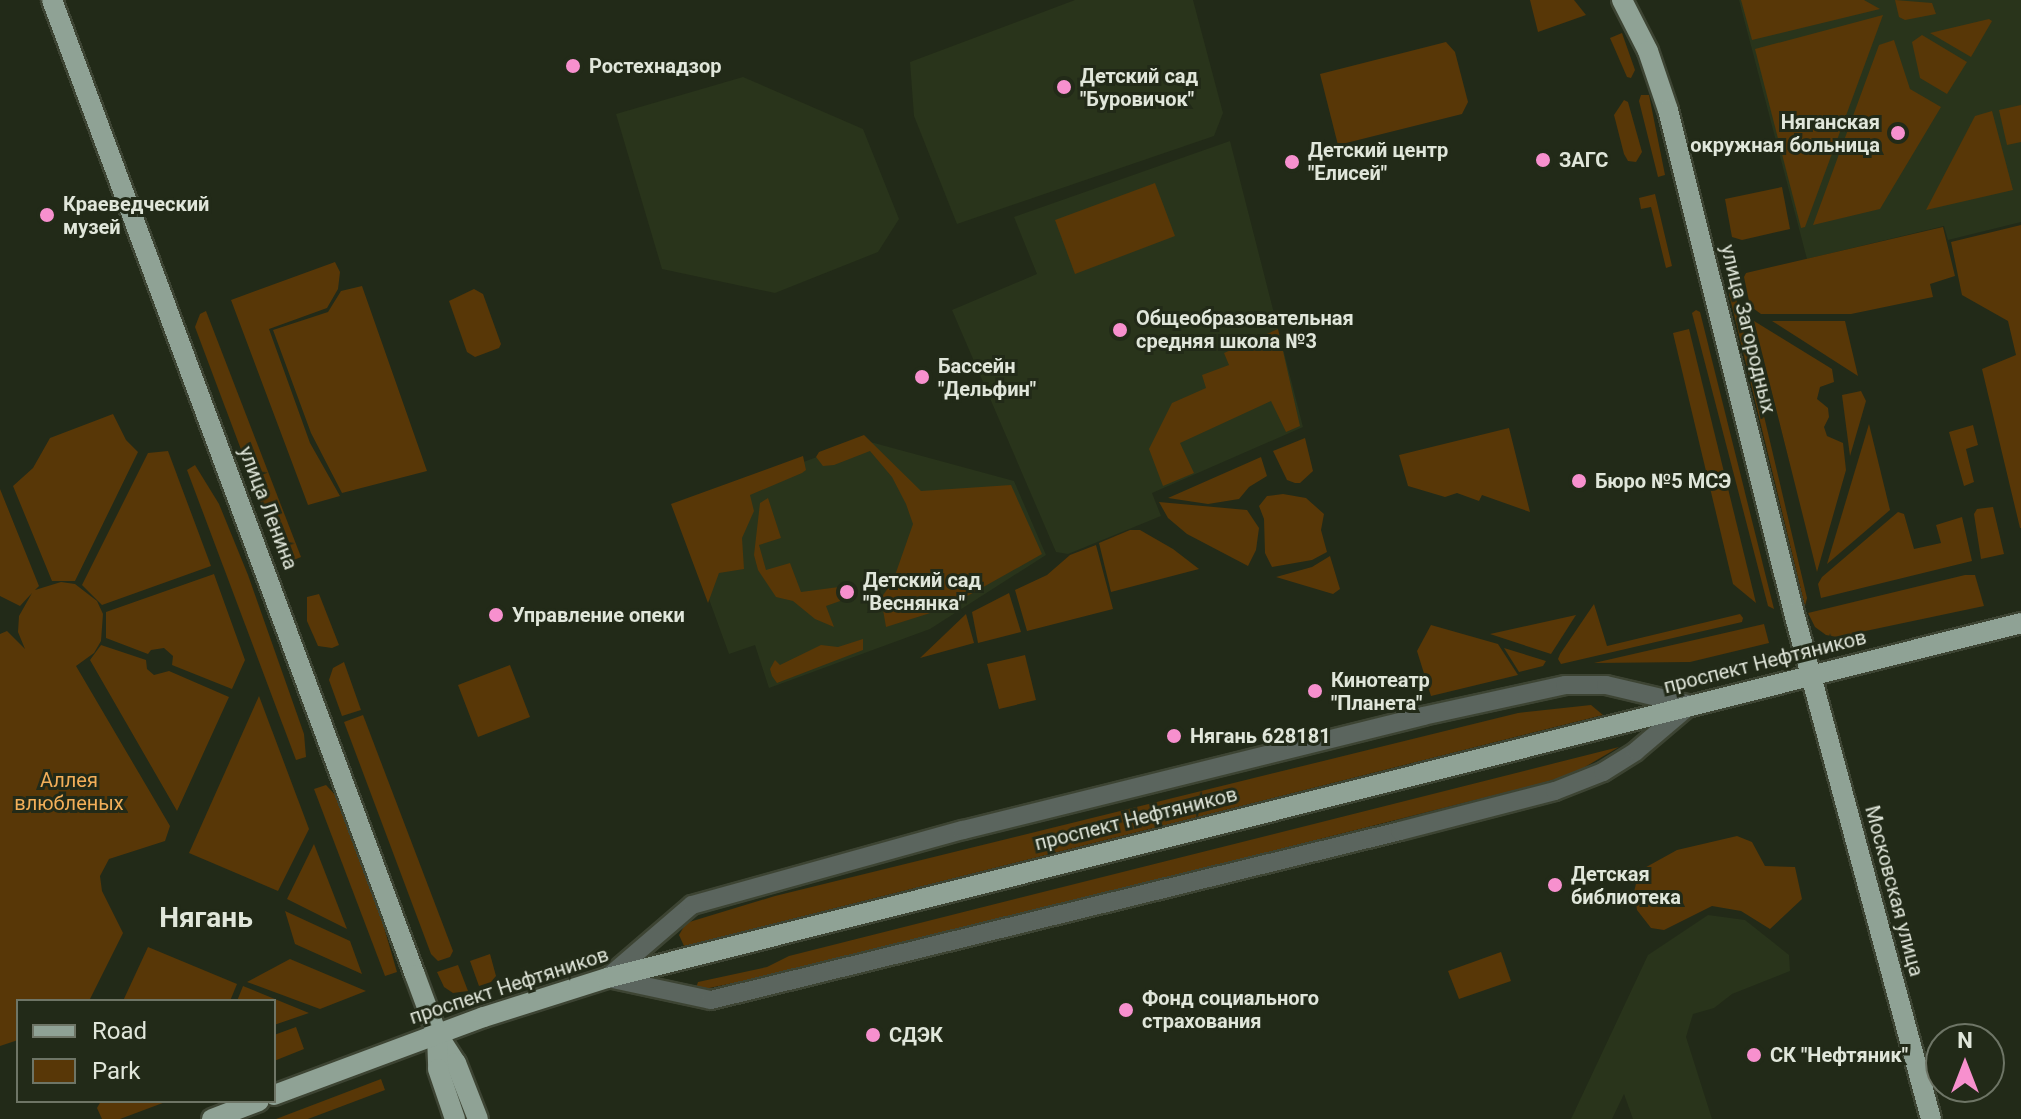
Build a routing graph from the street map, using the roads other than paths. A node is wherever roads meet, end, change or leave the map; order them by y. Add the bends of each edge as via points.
1 (52, 0) edge
2 (1622, 0) edge
3 (2021, 623) edge
4 (1811, 675) junction
5 (1691, 705) junction
6 (607, 978) junction
7 (437, 1034) junction
8 (276, 1094) edge
9 (254, 1103) edge
10 (212, 1119) edge
11 (455, 1119) edge
12 (478, 1119) edge
13 (1931, 1119) edge

1 - 7 main road, улица Ленина
2 - 4 main road, улица Загородных via 1648,51 1668,110
3 - 4 main road, проспект Нефтяников
4 - 5 main road, проспект Нефтяников
4 - 13 main road, Московская улица
5 - 6 main road, проспект Нефтяников
5 - 6 street via 1603,772 1555,791 1400,831 711,1000
5 - 6 street via 1606,685 1565,685 963,830 692,905
6 - 7 main road, проспект Нефтяников
7 - 8 main road, проспект Нефтяников
7 - 11 main road, улица Ленина via 438,1069
7 - 12 main road, улица Ленина via 456,1063
9 - 10 main road

